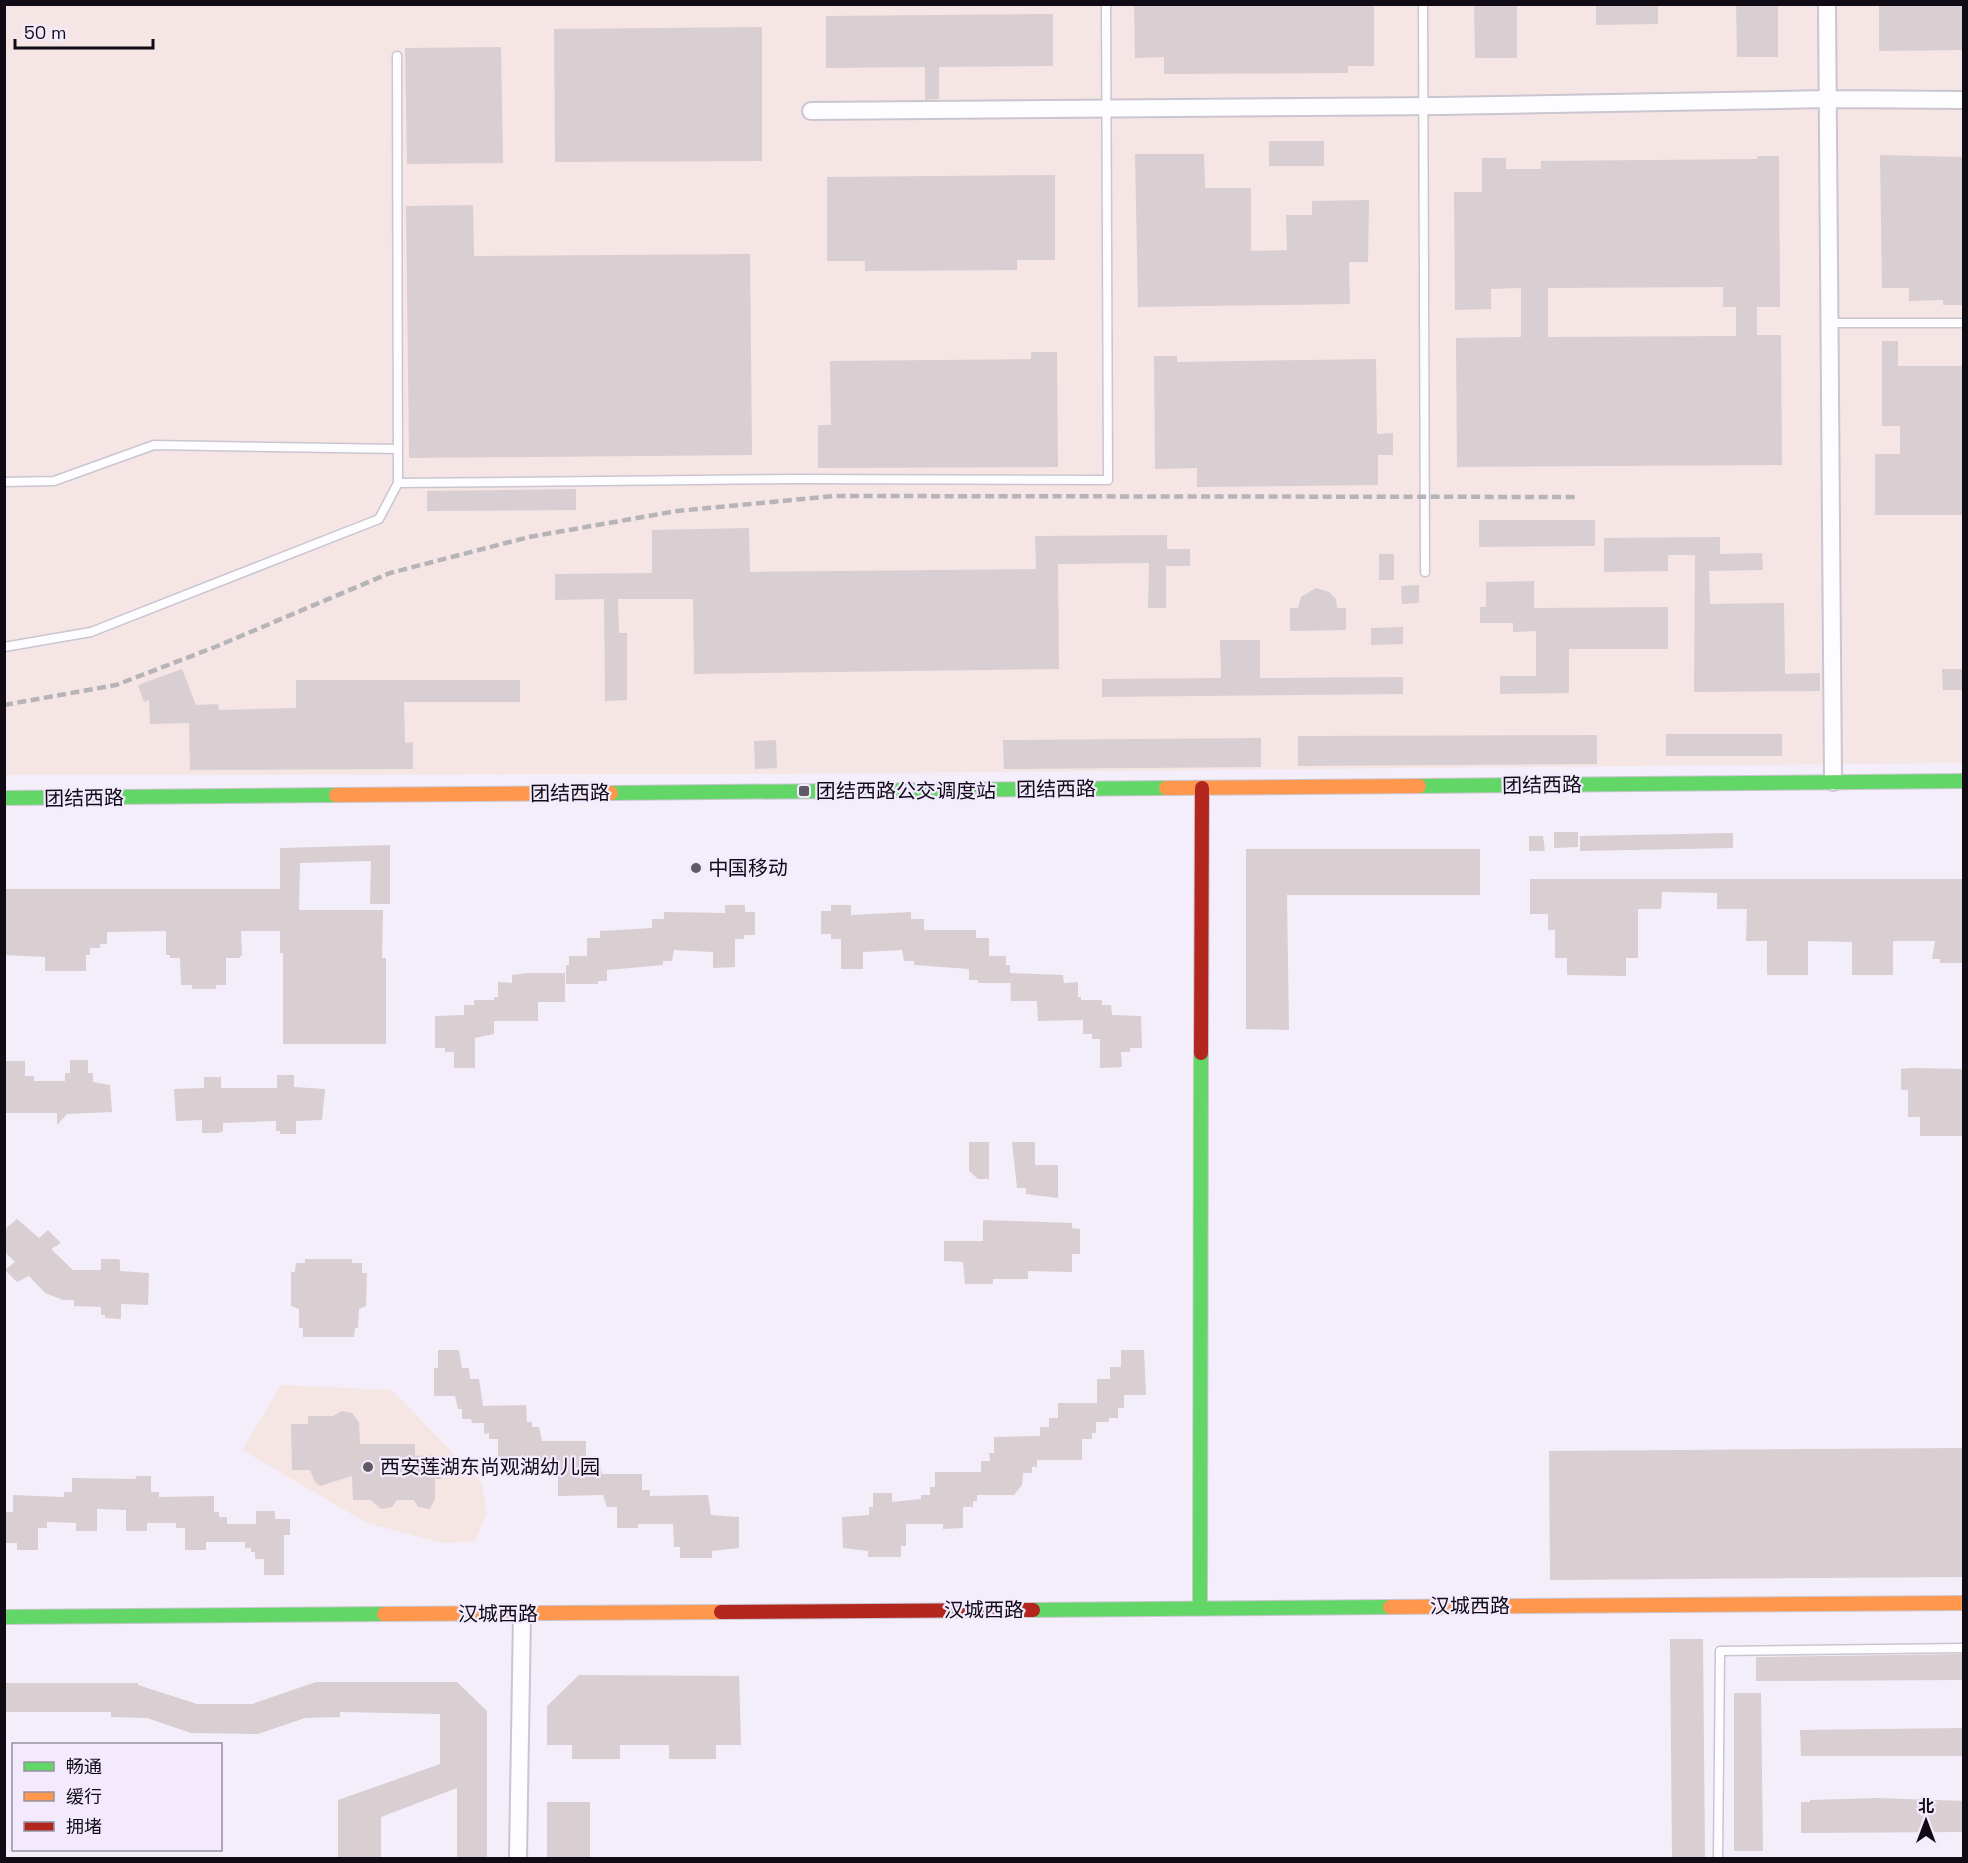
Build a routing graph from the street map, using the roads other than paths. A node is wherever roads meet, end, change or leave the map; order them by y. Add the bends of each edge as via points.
1 (1106, 4) edge
2 (1423, 4) edge
3 (1827, 4) edge
4 (397, 56) dead end
5 (1829, 99) junction
6 (1964, 100) edge
7 (1423, 106) junction
8 (1106, 109) junction
9 (811, 111) dead end
10 (1830, 323) junction
11 (1964, 323) edge
12 (398, 449) junction
13 (4, 482) edge
14 (398, 483) junction
15 (1425, 572) dead end
16 (4, 647) edge
17 (1964, 781) edge
18 (1833, 782) junction
19 (1202, 788) junction
20 (4, 798) edge
21 (1964, 1603) edge
22 (1200, 1609) junction
23 (522, 1614) junction
24 (4, 1617) edge
25 (1964, 1648) edge
26 (519, 1858) edge
27 (1718, 1858) edge

1 - 8 lane
2 - 7 lane
3 - 5 street
4 - 12 lane
5 - 6 street
5 - 7 street
5 - 10 street
7 - 8 street
7 - 15 lane
8 - 9 street
8 - 14 lane via 1108,480
10 - 11 lane
10 - 18 street
12 - 13 lane via 154,445 54,481
12 - 14 lane
14 - 16 lane via 379,519 91,632
17 - 18 street, 团结西路
18 - 19 street, 团结西路
19 - 20 street, 团结西路
19 - 22 street
21 - 22 street, 汉城西路
22 - 23 street, 汉城西路
23 - 24 street, 汉城西路
23 - 26 street
25 - 27 lane via 1720,1651

